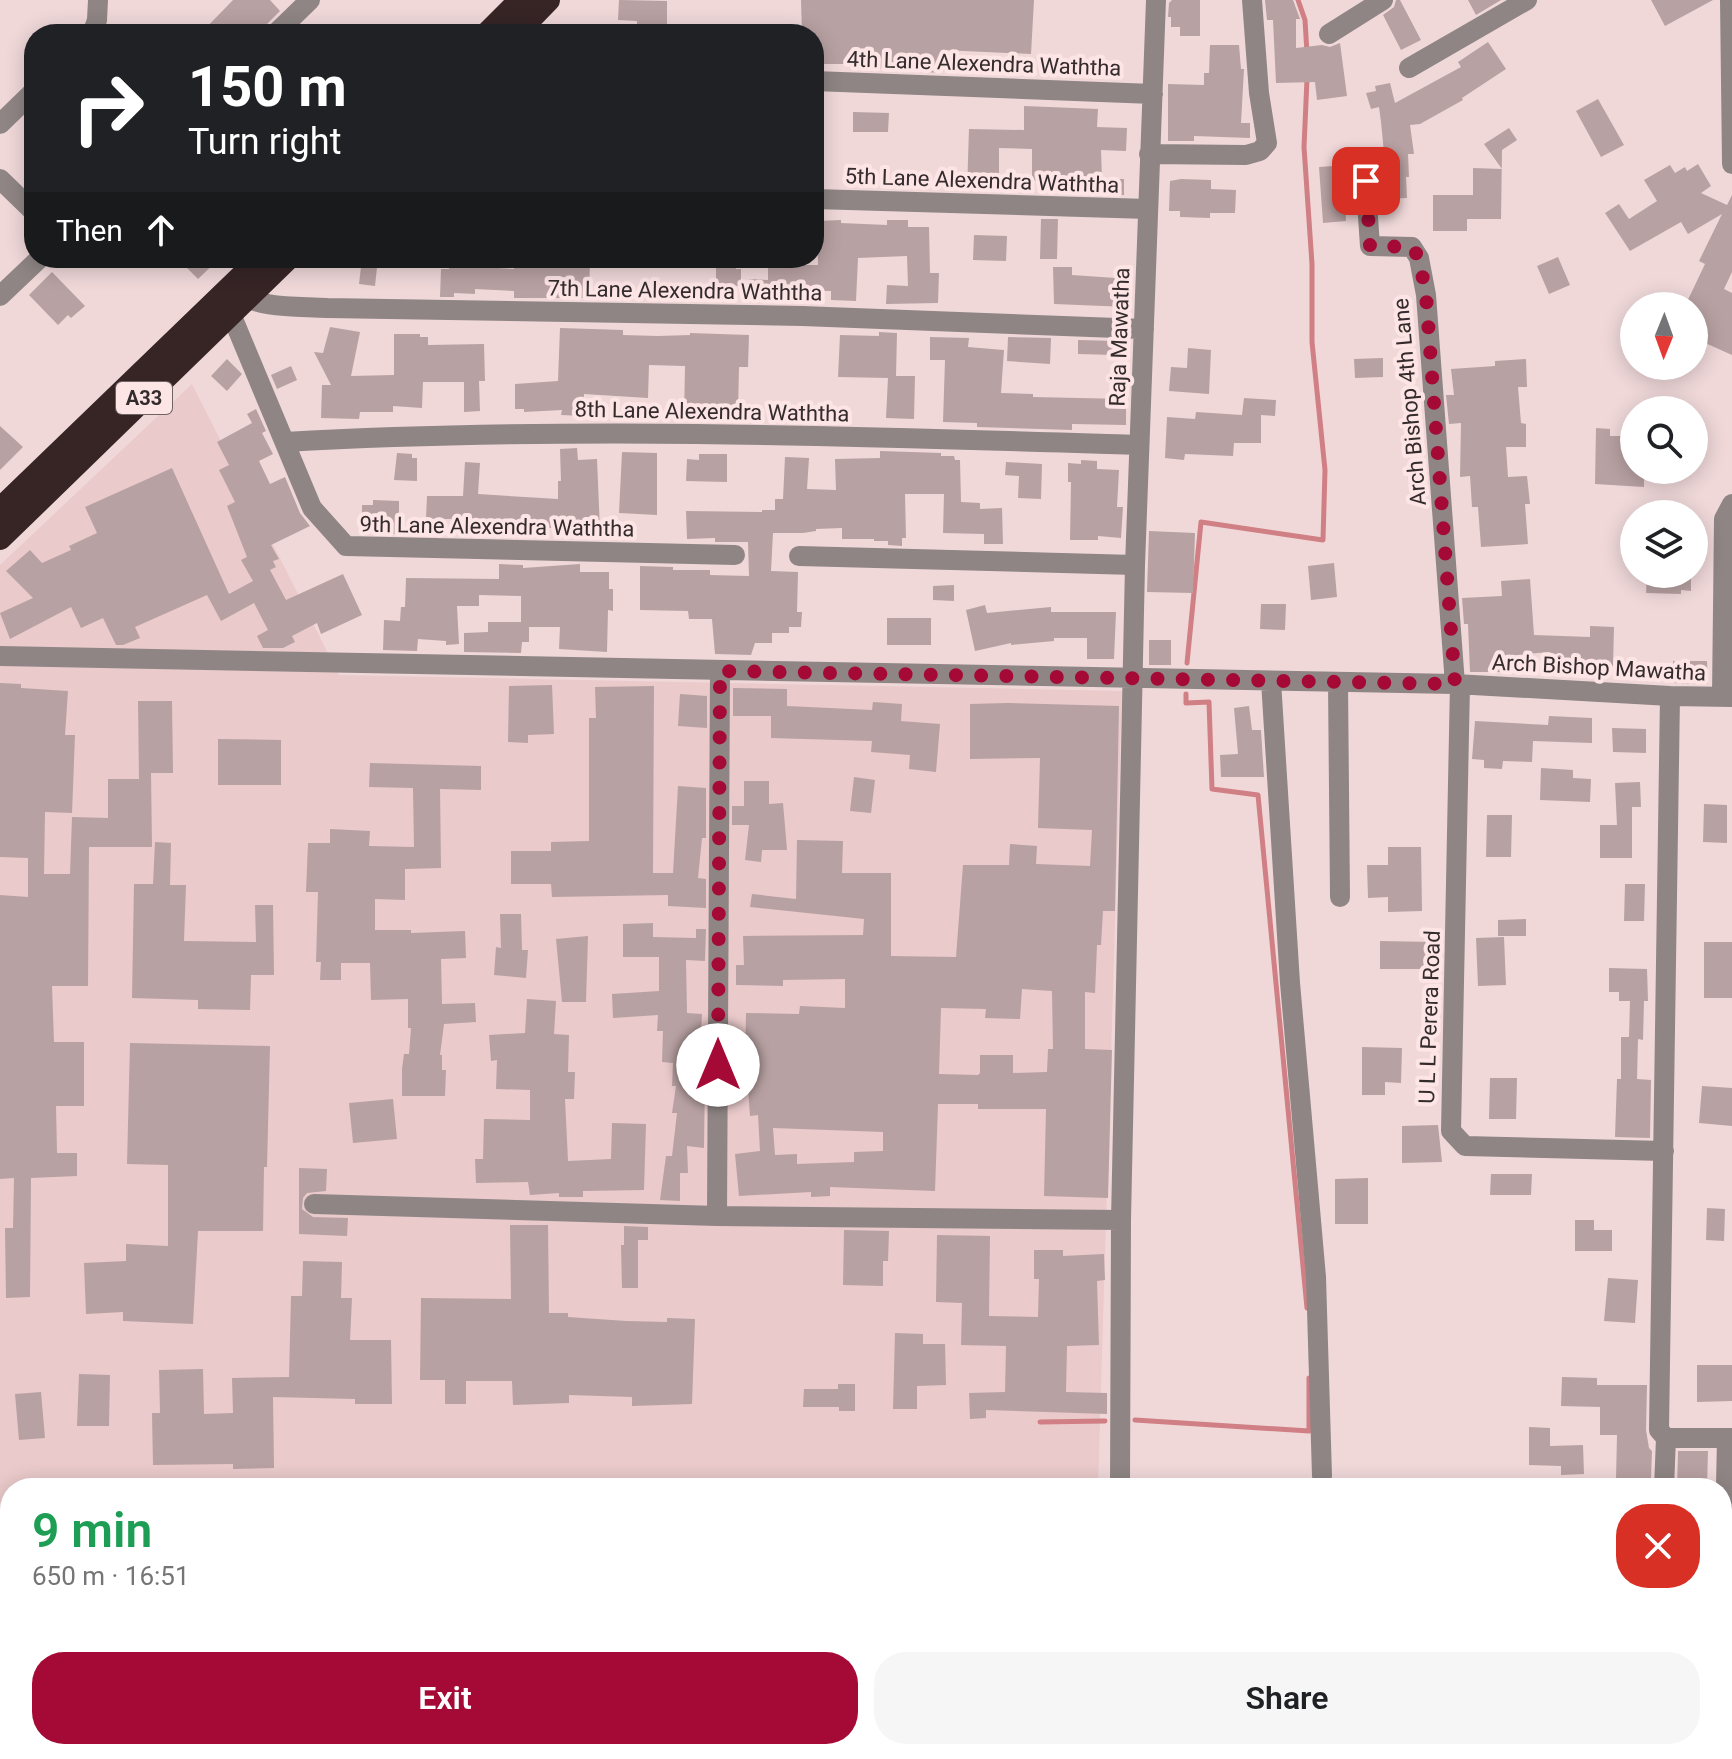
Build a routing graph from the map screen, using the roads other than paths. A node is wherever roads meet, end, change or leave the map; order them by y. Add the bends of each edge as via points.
1 (98, 0) edge
2 (310, 0) edge
3 (521, 0) edge
4 (548, 0) edge
5 (1156, 0) edge
6 (1252, 0) edge
7 (1383, 0) edge
8 (1527, 0) edge
9 (1730, 0) edge
10 (96, 24) edge
11 (285, 24) edge
12 (497, 24) edge
13 (525, 24) edge
14 (1329, 34) dead end
15 (1409, 68) dead end
16 (824, 81) edge
17 (1153, 94) junction
18 (24, 101) edge
19 (0, 124) edge
20 (1149, 154) junction
21 (1364, 159) dead end
22 (1732, 164) edge
23 (0, 179) edge
24 (824, 199) edge
25 (24, 202) edge
26 (1148, 209) junction
27 (29, 268) edge
28 (254, 268) edge
29 (275, 268) edge
30 (0, 296) edge
31 (232, 300) junction
32 (1144, 329) junction
33 (285, 442) junction
34 (1138, 445) junction
35 (1732, 504) edge
36 (0, 510) edge
37 (0, 538) edge
38 (735, 555) dead end
39 (799, 556) dead end
40 (1135, 565) junction
41 (0, 656) edge
42 (720, 671) junction
43 (1134, 677) junction
44 (1271, 681) junction
45 (1338, 682) junction
46 (1458, 684) junction
47 (1670, 696) junction
48 (1727, 696) edge
49 (1340, 897) dead end
50 (1664, 1151) junction
51 (314, 1204) dead end
52 (717, 1216) junction
53 (1121, 1220) junction
54 (1666, 1438) junction
55 (1730, 1438) edge
56 (1322, 1476) dead end
57 (1120, 1478) edge
58 (1664, 1478) edge
59 (1728, 1478) edge

1 - 10 street
2 - 11 street
3 - 12 highway
4 - 13 highway
5 - 17 street, Raja Mawatha
6 - 20 street via 1267,143 1246,155
7 - 14 street
8 - 15 street
9 - 22 street
16 - 17 street, 4th Lane Alexendra Waththa
17 - 20 street, Raja Mawatha
18 - 19 street
20 - 26 street, Raja Mawatha
21 - 46 street, Arch Bishop 4th Lane via 1370,246 1412,247 1426,295
23 - 25 street
24 - 26 street, 5th Lane Alexendra Waththa
26 - 32 street, Raja Mawatha
27 - 30 street
28 - 31 highway, A33
29 - 31 highway, A33
31 - 32 street, 7th Lane Alexendra Waththa via 327,308 802,316
31 - 33 street, 9th Lane Alexendra Waththa
31 - 36 highway, A33
31 - 37 highway, A33
32 - 34 street, Raja Mawatha
33 - 34 street, 8th Lane Alexendra Waththa via 594,433
33 - 38 street, 9th Lane Alexendra Waththa via 312,508 346,546
34 - 40 street, Raja Mawatha
35 - 48 street via 1724,519
39 - 40 street
40 - 43 street, Raja Mawatha
41 - 42 street, Arch Bishop Mawatha
42 - 43 street, Arch Bishop Mawatha
42 - 52 street
43 - 44 street, Arch Bishop Mawatha
43 - 53 street, Raja Mawatha
44 - 45 street, Arch Bishop Mawatha
44 - 56 street via 1316,1277
45 - 46 street, Arch Bishop Mawatha
45 - 49 street
46 - 47 street, Arch Bishop Mawatha
46 - 50 street, U L L Perera Road via 1451,1131 1465,1146
47 - 48 street, Arch Bishop Mawatha
47 - 50 street
50 - 54 street via 1659,1430
51 - 52 street
52 - 53 street
53 - 57 street, Raja Mawatha
54 - 55 street
54 - 58 street
55 - 59 street

